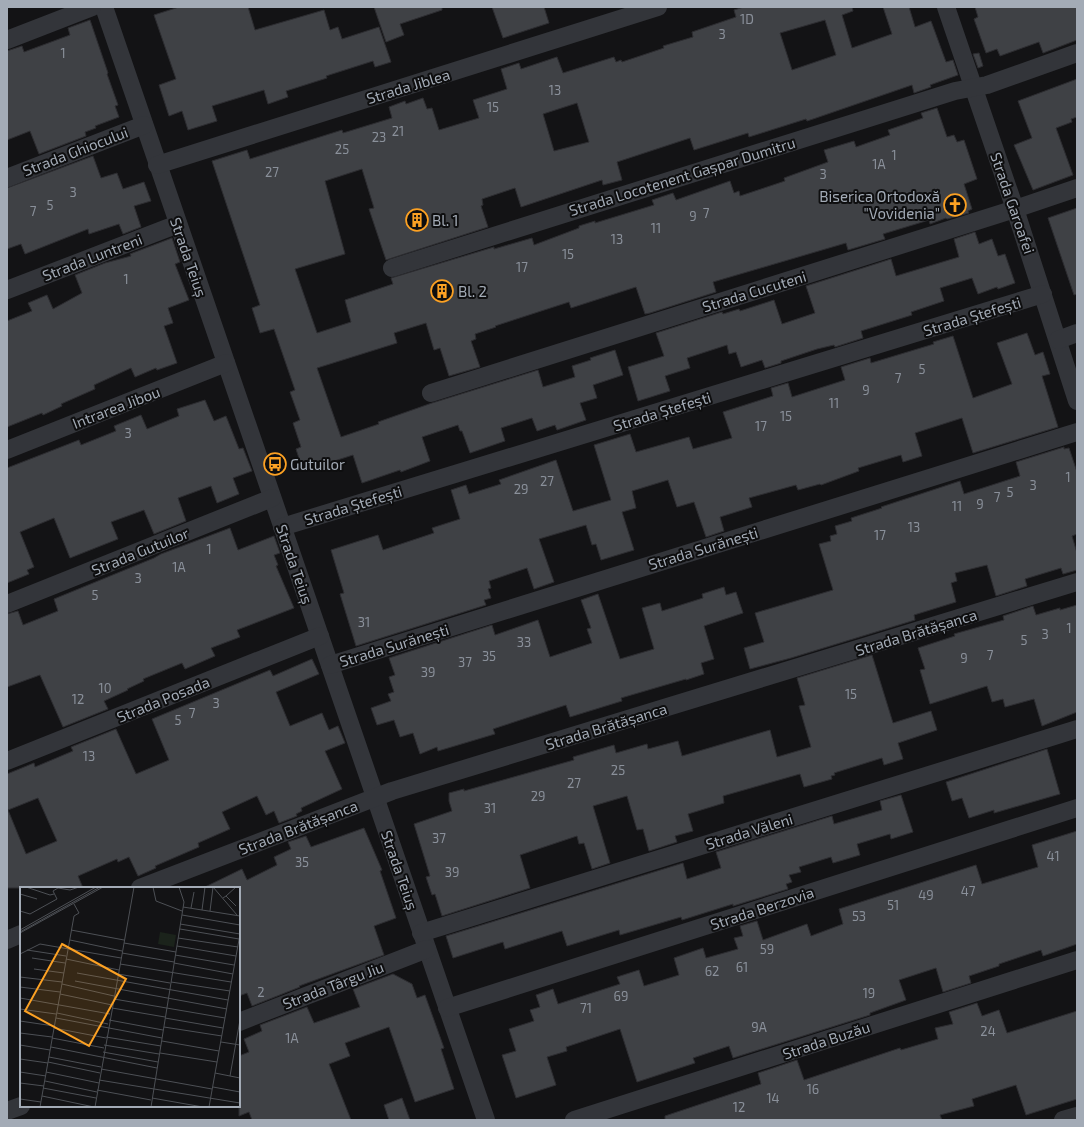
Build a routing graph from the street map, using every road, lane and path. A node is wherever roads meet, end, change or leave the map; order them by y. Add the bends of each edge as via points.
1 (92, 7) edge
2 (104, 7) edge
3 (658, 7) edge
4 (946, 7) edge
5 (7, 40) edge
6 (1077, 53) edge
7 (973, 87) junction
8 (144, 125) junction
9 (157, 165) junction
10 (7, 178) edge
11 (1077, 188) edge
12 (1015, 209) junction
13 (178, 224) junction
14 (392, 268) dead end
15 (7, 290) edge
16 (1043, 294) junction
17 (1077, 333) edge
18 (1058, 340) junction
19 (226, 363) junction
20 (431, 392) dead end
21 (1077, 401) edge
22 (1077, 432) edge
23 (7, 450) edge
24 (272, 498) junction
25 (282, 527) junction
26 (1077, 582) edge
27 (7, 604) edge
28 (320, 636) junction
29 (330, 665) junction
30 (1077, 729) edge
31 (7, 761) edge
32 (376, 797) junction
33 (1077, 808) edge
34 (143, 887) edge
35 (20, 934) edge
36 (7, 940) edge
37 (424, 941) junction
38 (1077, 960) edge
39 (447, 1008) junction
40 (240, 1022) edge
41 (20, 1106) edge
42 (7, 1111) edge
43 (1077, 1116) edge
44 (486, 1120) edge
45 (574, 1120) edge
46 (1064, 1120) edge

1 - 5 street
2 - 8 street, Strada Teiuș
3 - 9 street, Strada Jiblea
4 - 7 street, Strada Garoafei
6 - 7 street, Strada Locotenent Gașpar Dumitru via 987,85
7 - 12 street, Strada Garoafei
7 - 14 street, Strada Locotenent Gașpar Dumitru via 955,90
8 - 9 street, Strada Teiuș
8 - 10 street, Strada Ghiocului
9 - 13 street, Strada Teiuș
11 - 12 street, Strada Cucuteni
12 - 16 street, Strada Garoafei
12 - 20 street, Strada Cucuteni
13 - 15 street, Strada Luntreni
13 - 19 street, Strada Teiuș
16 - 18 street, Strada Garoafei
16 - 25 street, Strada Ștefești
17 - 18 street
18 - 21 street, Strada Garoafei
19 - 23 street, Intrarea Jibou
19 - 24 street, Strada Teiuș
22 - 29 street, Strada Surănești
24 - 25 street, Strada Teiuș
24 - 27 street, Strada Gutuilor
25 - 28 street, Strada Teiuș
26 - 32 street, Strada Brătășanca
28 - 29 street, Strada Teiuș
28 - 31 street, Strada Posada
29 - 32 street, Strada Teiuș
30 - 37 street, Strada Văleni
32 - 34 street, Strada Brătășanca
32 - 37 street, Strada Teiuș
33 - 39 street, Strada Berzovia
35 - 36 street
37 - 39 street, Strada Teiuș
37 - 40 street, Strada Târgu Jiu
38 - 45 street, Strada Buzău
39 - 44 street, Strada Teiuș
41 - 42 street
43 - 46 street

